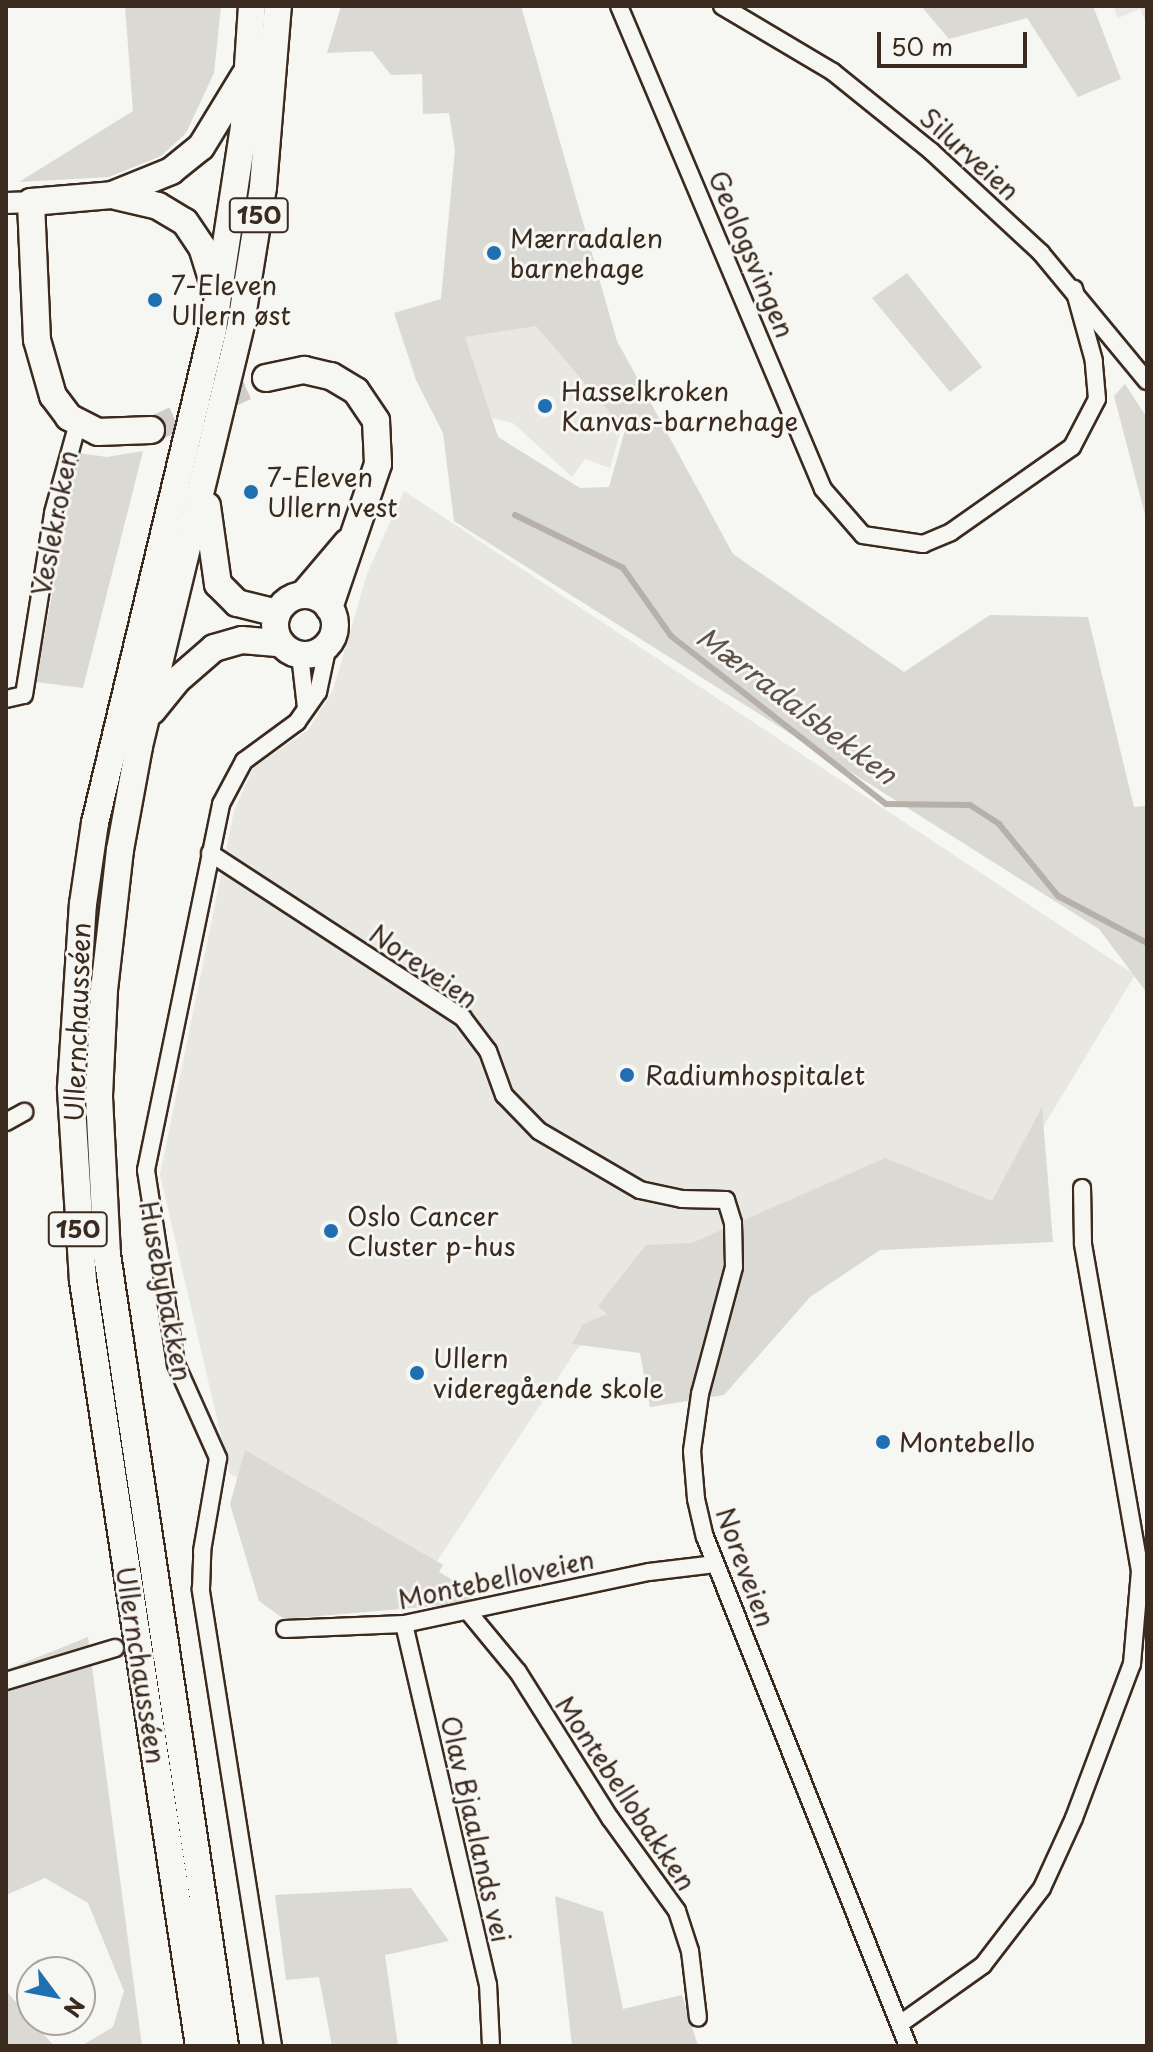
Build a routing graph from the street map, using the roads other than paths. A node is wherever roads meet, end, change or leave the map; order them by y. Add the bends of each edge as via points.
1 (252, 6) edge
2 (278, 6) edge
3 (619, 6) edge
4 (722, 6) edge
5 (248, 69) junction
6 (112, 195) junction
7 (18, 202) edge
8 (1074, 289) junction
9 (219, 300) junction
10 (266, 378) tunnel mouth
11 (1147, 381) edge
12 (78, 423) junction
13 (151, 430) tunnel mouth
14 (206, 482) junction
15 (348, 542) junction
16 (303, 595) junction
17 (329, 608) junction
18 (277, 613) junction
19 (328, 645) junction
20 (290, 649) junction
21 (6, 699) edge
22 (306, 708) junction
23 (145, 720) junction
24 (210, 853) junction
25 (24, 1112) dead end
26 (6, 1122) edge
27 (1082, 1188) dead end
28 (716, 1564) junction
29 (470, 1614) junction
30 (404, 1624) junction
31 (285, 1629) dead end
32 (115, 1648) dead end
33 (6, 1681) edge
34 (698, 2018) dead end
35 (900, 2024) junction
36 (199, 2046) edge
37 (225, 2046) edge
38 (273, 2046) edge
39 (491, 2046) edge
40 (908, 2046) edge

1 - 5 highway, Ullernchausséen / 150
2 - 14 highway, Ullernchausséen / 150 via 263,187 241,323
3 - 8 street, Geologsvingen via 823,489 863,535 923,544 951,532 1072,447 1097,399 1094,361
4 - 8 street, Silurveien via 797,47 879,105
5 - 6 highway, 150 via 189,160
5 - 9 highway, Ullernchausséen / 150
6 - 7 highway, 150
6 - 9 highway, 150 via 158,206 185,222 202,247
7 - 12 highway, Veslekroken / 150 via 39,355 53,396
8 - 11 street, Silurveien
9 - 36 highway, Ullernchausséen / 150 via 95,823 83,904 71,1088 83,1281
10 - 15 highway via 291,371 320,372 356,391 373,413 380,435 378,464
12 - 13 highway via 110,435
12 - 21 street, Veslekroken via 53,513 24,695
14 - 18 highway, 150 via 210,557 218,584 245,607
14 - 23 highway, Ullernchausséen / 150
15 - 16 highway
15 - 17 highway
16 - 17 highway
16 - 18 highway via 292,597
17 - 19 highway via 335,631
18 - 20 highway
19 - 20 highway
19 - 22 street, Husebybakken via 318,692
20 - 22 street
20 - 23 highway, 150 via 242,640 214,648 176,681
22 - 24 street, Husebybakken via 236,772 221,804
23 - 37 highway, Ullernchausséen / 150 via 110,923 99,1154 107,1255
24 - 28 street, Noreveien via 463,1018 488,1051 504,1095 539,1131 640,1190 682,1199 726,1200 733,1223 734,1267 700,1394 692,1451 696,1499
24 - 38 street, Husebybakken via 147,1153 147,1188 176,1364 218,1458 201,1589
25 - 26 street
27 - 35 street via 1083,1243 1140,1571 1132,1664 1074,1818 1036,1898 983,1965
28 - 29 street, Montebelloveien via 649,1572
28 - 35 street, Noreveien
29 - 30 street, Montebelloveien
29 - 34 street, Montebellobakken via 518,1672 610,1818 677,1911 690,1951
30 - 31 street, Montebelloveien
30 - 39 street, Olav Bjaalands vei via 488,1984
32 - 33 street
35 - 40 street, Noreveien

